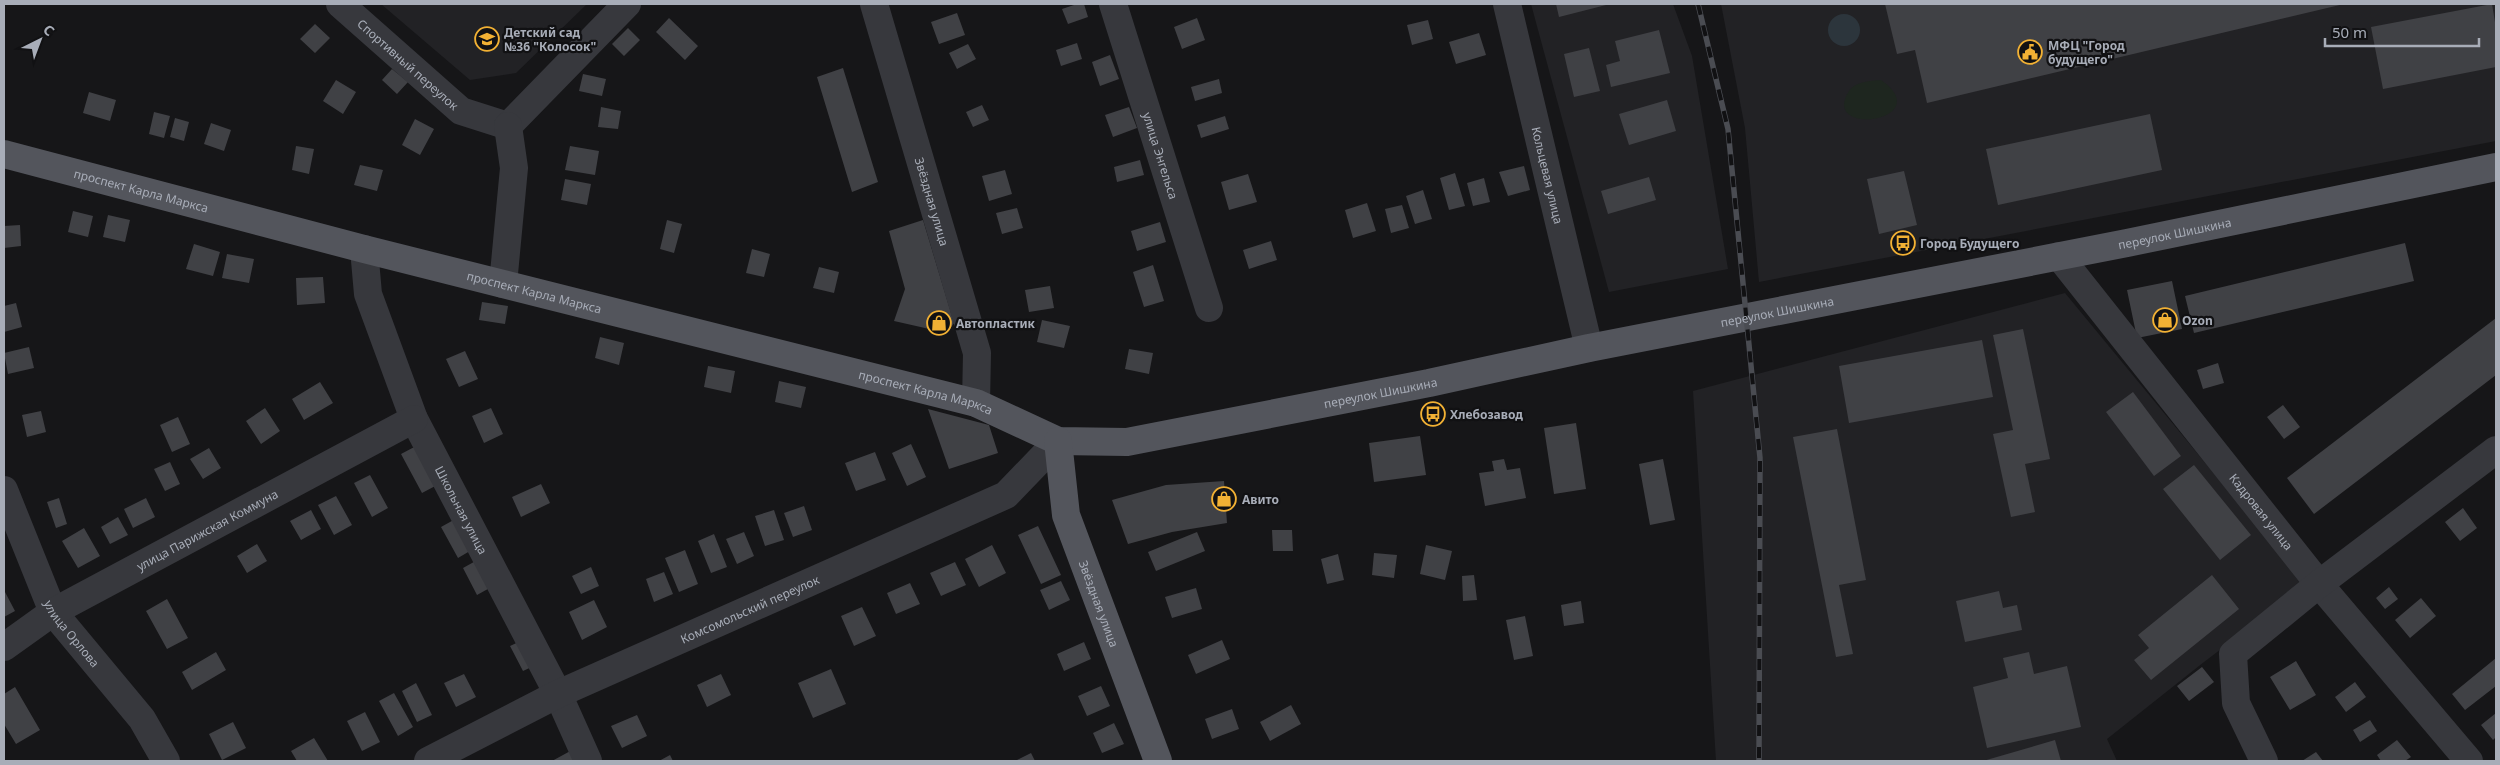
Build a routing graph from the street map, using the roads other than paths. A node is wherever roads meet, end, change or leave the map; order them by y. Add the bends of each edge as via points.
1 (340, 4) edge
2 (627, 4) edge
3 (874, 4) edge
4 (1113, 4) edge
5 (1507, 4) edge
6 (508, 126) junction
7 (4, 154) edge
8 (2496, 167) edge
9 (364, 249) junction
10 (2059, 256) junction
11 (503, 284) junction
12 (1209, 308) dead end
13 (1589, 348) junction
14 (976, 403) junction
15 (414, 419) junction
16 (1058, 441) junction
17 (2496, 450) edge
18 (4, 490) edge
19 (2319, 584) junction
20 (53, 612) junction
21 (4, 647) edge
22 (558, 694) junction
23 (166, 761) edge
24 (428, 761) edge
25 (588, 761) edge
26 (1158, 761) edge
27 (2264, 761) edge
28 (2469, 761) edge

1 - 6 street, Спортивный переулок via 461,111
2 - 6 street
3 - 14 street, Звёздная улица via 977,353
4 - 12 street, улица Энгельса
5 - 13 street, Кольцевая улица
6 - 11 street via 514,168
7 - 9 main road, проспект Карла Маркса
8 - 10 main road, переулок Шишкина
9 - 11 main road, проспект Карла Маркса
9 - 15 street, Школьная улица via 368,294
10 - 13 main road, переулок Шишкина
10 - 19 street, Кадровая улица
11 - 14 main road, проспект Карла Маркса
13 - 16 main road, переулок Шишкина via 1136,441
14 - 16 main road, проспект Карла Маркса
15 - 20 street, улица Парижская Коммуна
15 - 22 street, Школьная улица
16 - 22 street, Комсомольский переулок via 1006,495
16 - 26 main road, Звёздная улица via 1066,515
17 - 19 street
18 - 20 street, улица Орлова
19 - 27 street via 2233,654 2236,703
19 - 28 street, Кадровая улица
20 - 21 street, улица Парижская Коммуна
20 - 23 street, улица Орлова via 142,719
22 - 24 street, Комсомольский переулок
22 - 25 street, Школьная улица

